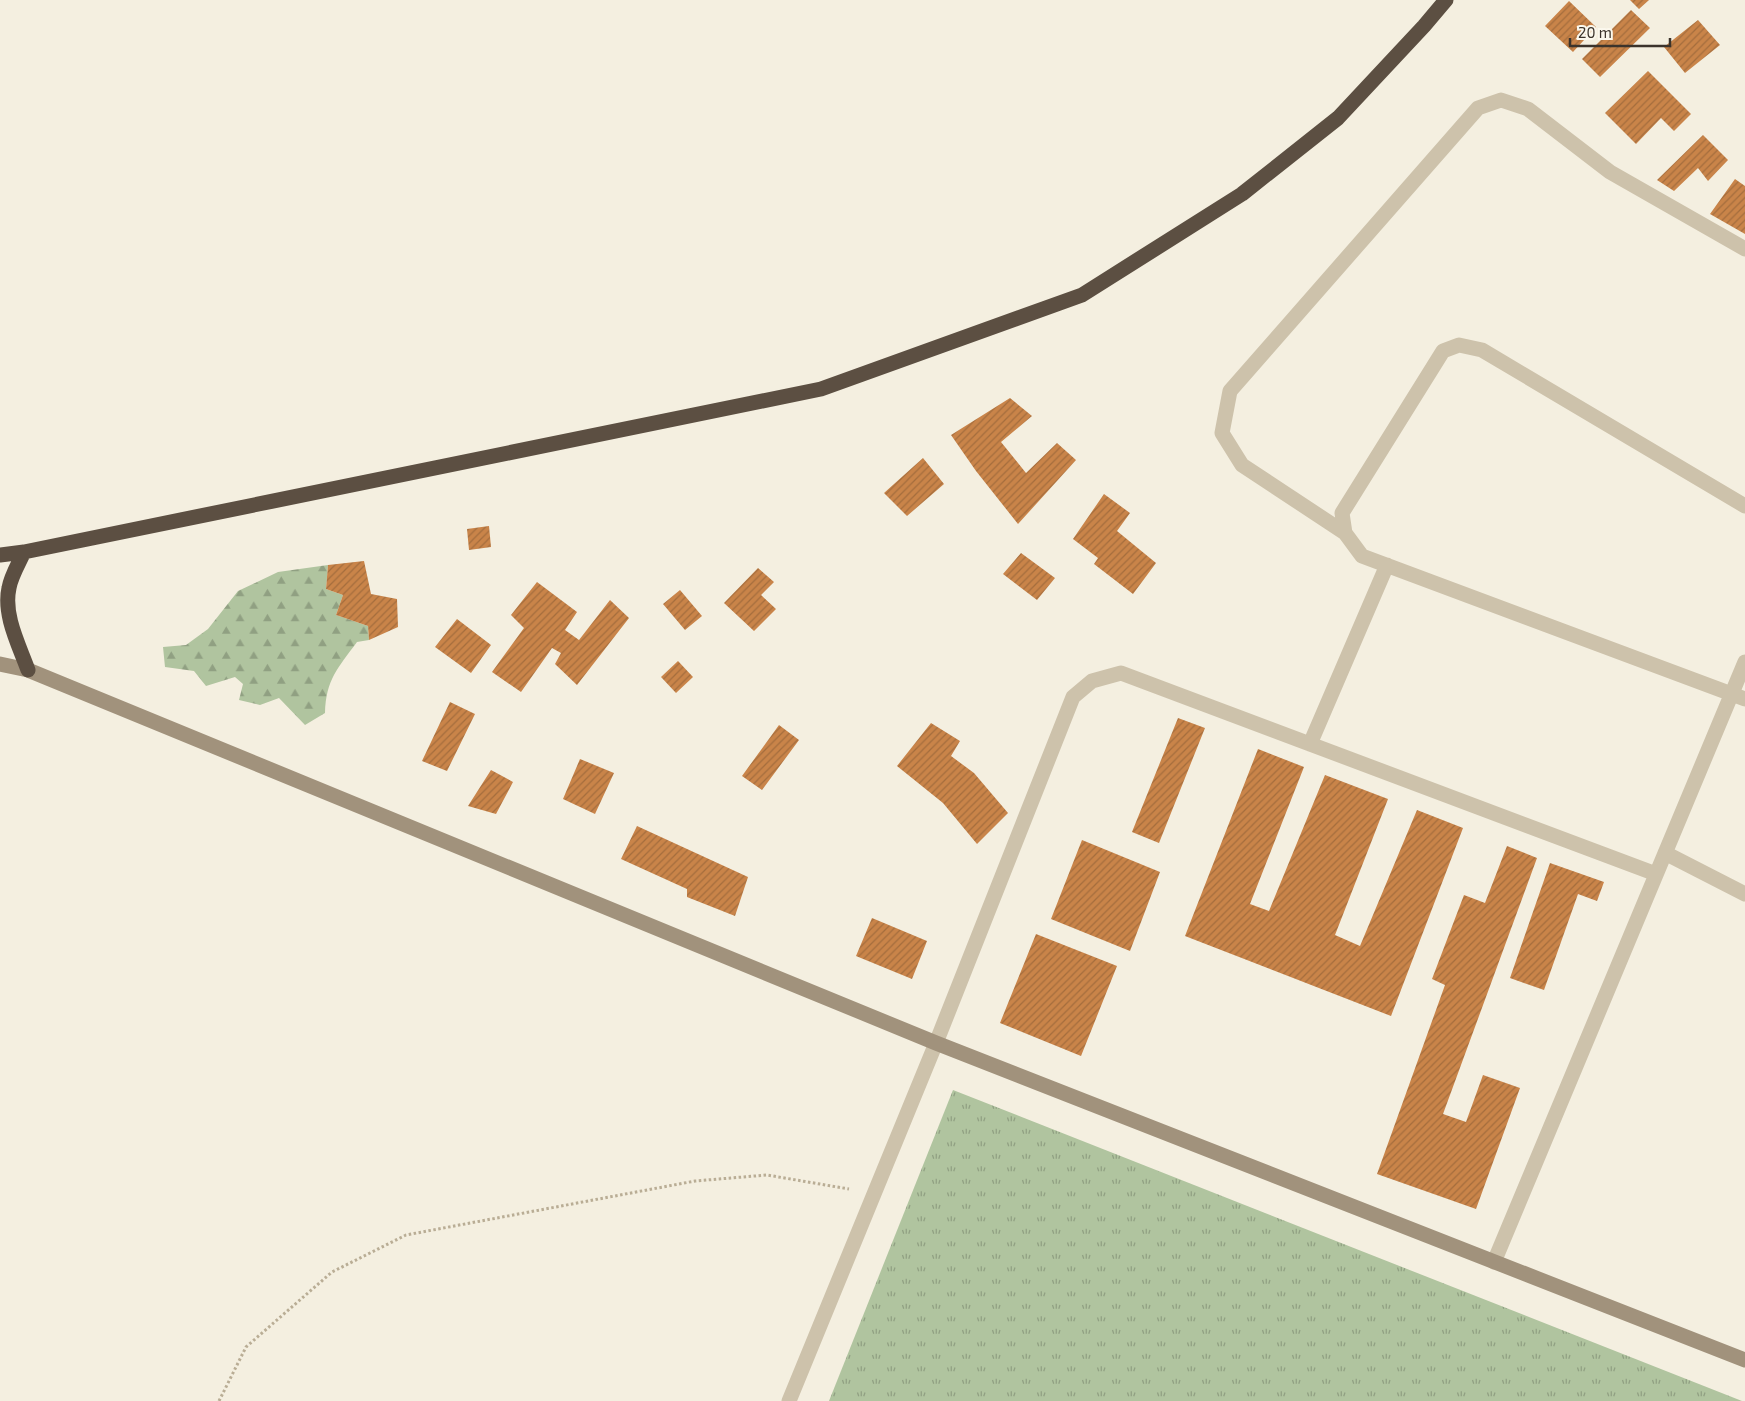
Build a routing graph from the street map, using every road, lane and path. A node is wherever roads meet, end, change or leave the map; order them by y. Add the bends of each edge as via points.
1 (1446, 0) edge
2 (1745, 249) edge
3 (1745, 506) edge
4 (1345, 533) junction
5 (24, 552) junction
6 (0, 555) edge
7 (1387, 565) junction
8 (1745, 662) edge
9 (0, 664) edge
10 (28, 670) junction
11 (1738, 696) edge
12 (1310, 744) junction
13 (1665, 853) junction
14 (1656, 874) junction
15 (1745, 894) edge
16 (936, 1043) junction
17 (874, 1194) junction
18 (1494, 1262) junction
19 (1745, 1360) edge
20 (219, 1401) edge
21 (789, 1401) edge

1 - 5 highway via 1338,118 1242,194 1082,295 821,389
2 - 4 street via 1610,172 1528,109 1501,100 1478,108 1230,391 1222,433 1242,465
3 - 4 street via 1482,350 1458,345 1443,351 1342,513
4 - 7 street via 1362,556
5 - 6 highway
5 - 10 highway via 9,587 8,601 10,620
7 - 11 street
7 - 12 street
8 - 11 street
9 - 10 street
10 - 16 street
11 - 13 street
12 - 14 street
12 - 16 street via 1121,673 1092,681 1072,697
13 - 14 street
13 - 15 street
14 - 18 street
16 - 17 street
16 - 18 street
17 - 20 path via 767,1174 686,1182 406,1235 332,1272 246,1347
17 - 21 street
18 - 19 street

